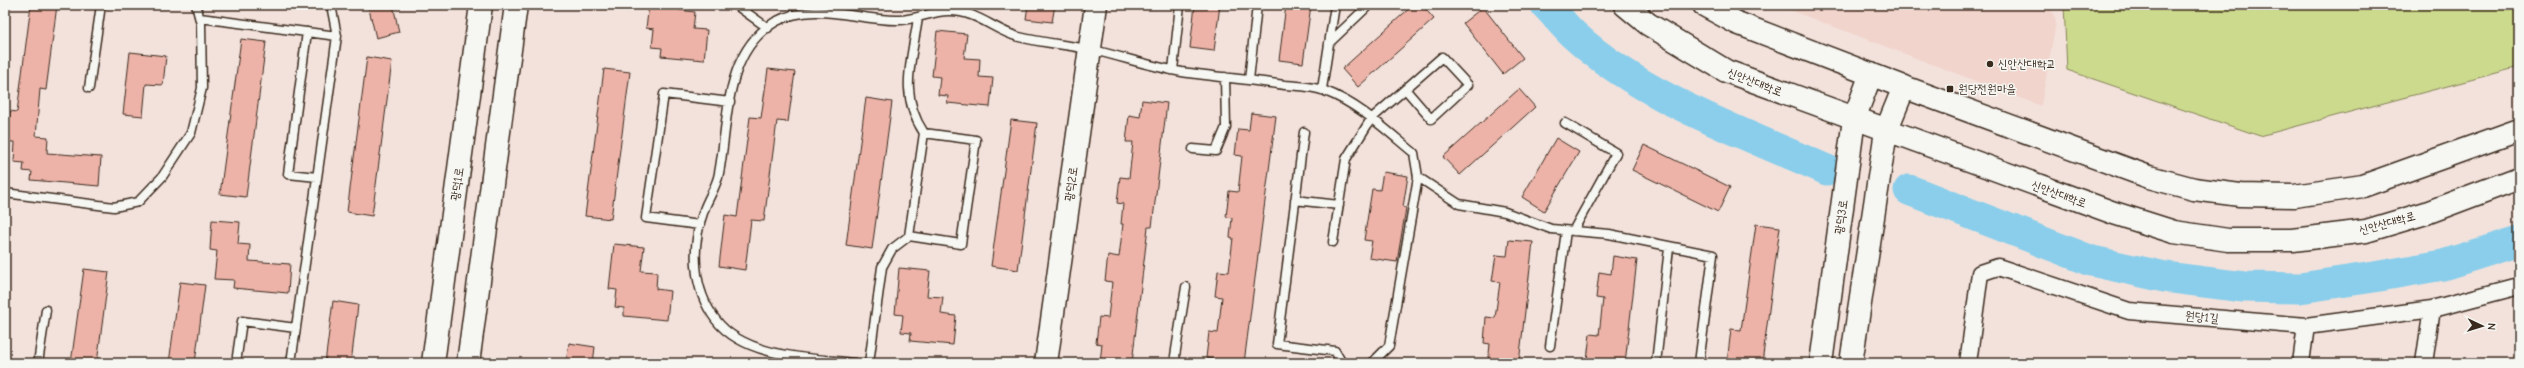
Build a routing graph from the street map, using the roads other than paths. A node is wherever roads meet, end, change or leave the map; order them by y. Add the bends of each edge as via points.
1 (101, 5) edge
2 (196, 5) edge
3 (331, 5) edge
4 (481, 5) edge
5 (516, 5) edge
6 (740, 5) edge
7 (1096, 5) edge
8 (1180, 5) edge
9 (1257, 5) edge
10 (1335, 5) edge
11 (1370, 5) edge
12 (1625, 5) edge
13 (1704, 5) edge
14 (941, 9) edge
15 (200, 18) junction
16 (918, 18) junction
17 (768, 28) junction
18 (307, 32) junction
19 (337, 36) junction
20 (1329, 43) junction
21 (1090, 50) junction
22 (1173, 70) junction
23 (1871, 74) junction
24 (1225, 77) junction
25 (1248, 80) junction
26 (1904, 87) junction
27 (89, 88) dead end
28 (1322, 89) junction
29 (1406, 90) junction
30 (730, 102) junction
31 (1372, 119) junction
32 (1854, 119) junction
33 (1565, 123) dead end
34 (2519, 130) edge
35 (1886, 131) junction
36 (1304, 132) dead end
37 (924, 133) junction
38 (1193, 149) dead end
39 (1418, 176) junction
40 (317, 177) junction
41 (2519, 178) edge
42 (5, 193) edge
43 (1295, 200) junction
44 (1339, 204) junction
45 (700, 225) junction
46 (1570, 231) junction
47 (909, 236) junction
48 (1333, 242) dead end
49 (1669, 248) junction
50 (1186, 286) dead end
51 (2519, 286) edge
52 (2432, 309) junction
53 (46, 310) dead end
54 (2306, 326) junction
55 (296, 328) junction
56 (1550, 346) dead end
57 (38, 363) edge
58 (236, 363) edge
59 (291, 363) edge
60 (433, 363) edge
61 (468, 363) edge
62 (855, 363) edge
63 (869, 363) edge
64 (1046, 363) edge
65 (1177, 363) edge
66 (1342, 363) edge
67 (1372, 363) edge
68 (1656, 363) edge
69 (1699, 363) edge
70 (1821, 363) edge
71 (1851, 363) edge
72 (1968, 363) edge
73 (2301, 363) edge
74 (2424, 363) edge

1 - 27 lane
2 - 15 lane
3 - 19 lane
4 - 60 main road, 광덕1로
5 - 61 main road
6 - 17 lane via 740,8
7 - 21 main road, 광덕2로
8 - 22 lane
9 - 25 lane
10 - 20 lane
11 - 20 lane
12 - 32 main road, 신안산대학로 via 1648,24 1726,71
13 - 23 main road via 1737,24
14 - 16 lane
14 - 21 lane via 970,14 1010,34
15 - 18 lane
15 - 42 lane via 202,88 191,133 162,178 138,202 114,207
16 - 17 lane via 899,20 819,10 787,16
16 - 37 lane via 907,92 914,118
17 - 30 lane via 746,50 733,81
18 - 19 lane
18 - 40 lane via 288,174
19 - 40 lane
20 - 28 lane
21 - 22 lane
21 - 64 main road, 광덕2로
22 - 24 lane
23 - 26 main road
23 - 32 main road, 광덕3로
24 - 25 lane
24 - 38 lane via 1226,127 1216,151
25 - 28 lane
26 - 34 main road via 2149,177 2194,189 2240,195 2294,196 2363,186
26 - 35 main road
28 - 31 lane via 1353,104
29 - 29 lane via 1442,57 1468,85 1431,119
29 - 31 lane
30 - 45 lane via 719,178
30 - 45 lane via 664,94 646,218
31 - 39 lane via 1414,153
31 - 44 lane via 1346,159
32 - 35 main road, 신안산대학로
32 - 70 main road, 광덕3로
33 - 46 lane via 1616,153
35 - 41 main road, 신안산대학로 via 2114,213 2174,232 2228,240 2293,240 2366,230 2426,212
35 - 71 main road
36 - 43 lane
37 - 47 lane
37 - 47 lane via 976,140 960,244
39 - 46 lane via 1459,204 1505,212 1551,229
39 - 67 lane via 1389,346
40 - 55 lane
43 - 44 lane
43 - 66 lane via 1277,344 1335,351
44 - 48 lane
45 - 62 lane via 696,235 695,263 699,287 716,321 736,337 761,349 782,355
46 - 49 lane via 1609,234
46 - 56 lane
47 - 63 lane via 892,249 882,267
49 - 68 lane
49 - 69 lane via 1714,255
50 - 65 lane via 1175,356
51 - 52 street, 원당1길
52 - 54 street, 원당1길
52 - 74 street
53 - 57 lane
54 - 72 street, 원당1길 via 2129,311 1998,267 1980,273
54 - 73 street
55 - 58 lane via 242,321
55 - 59 lane

